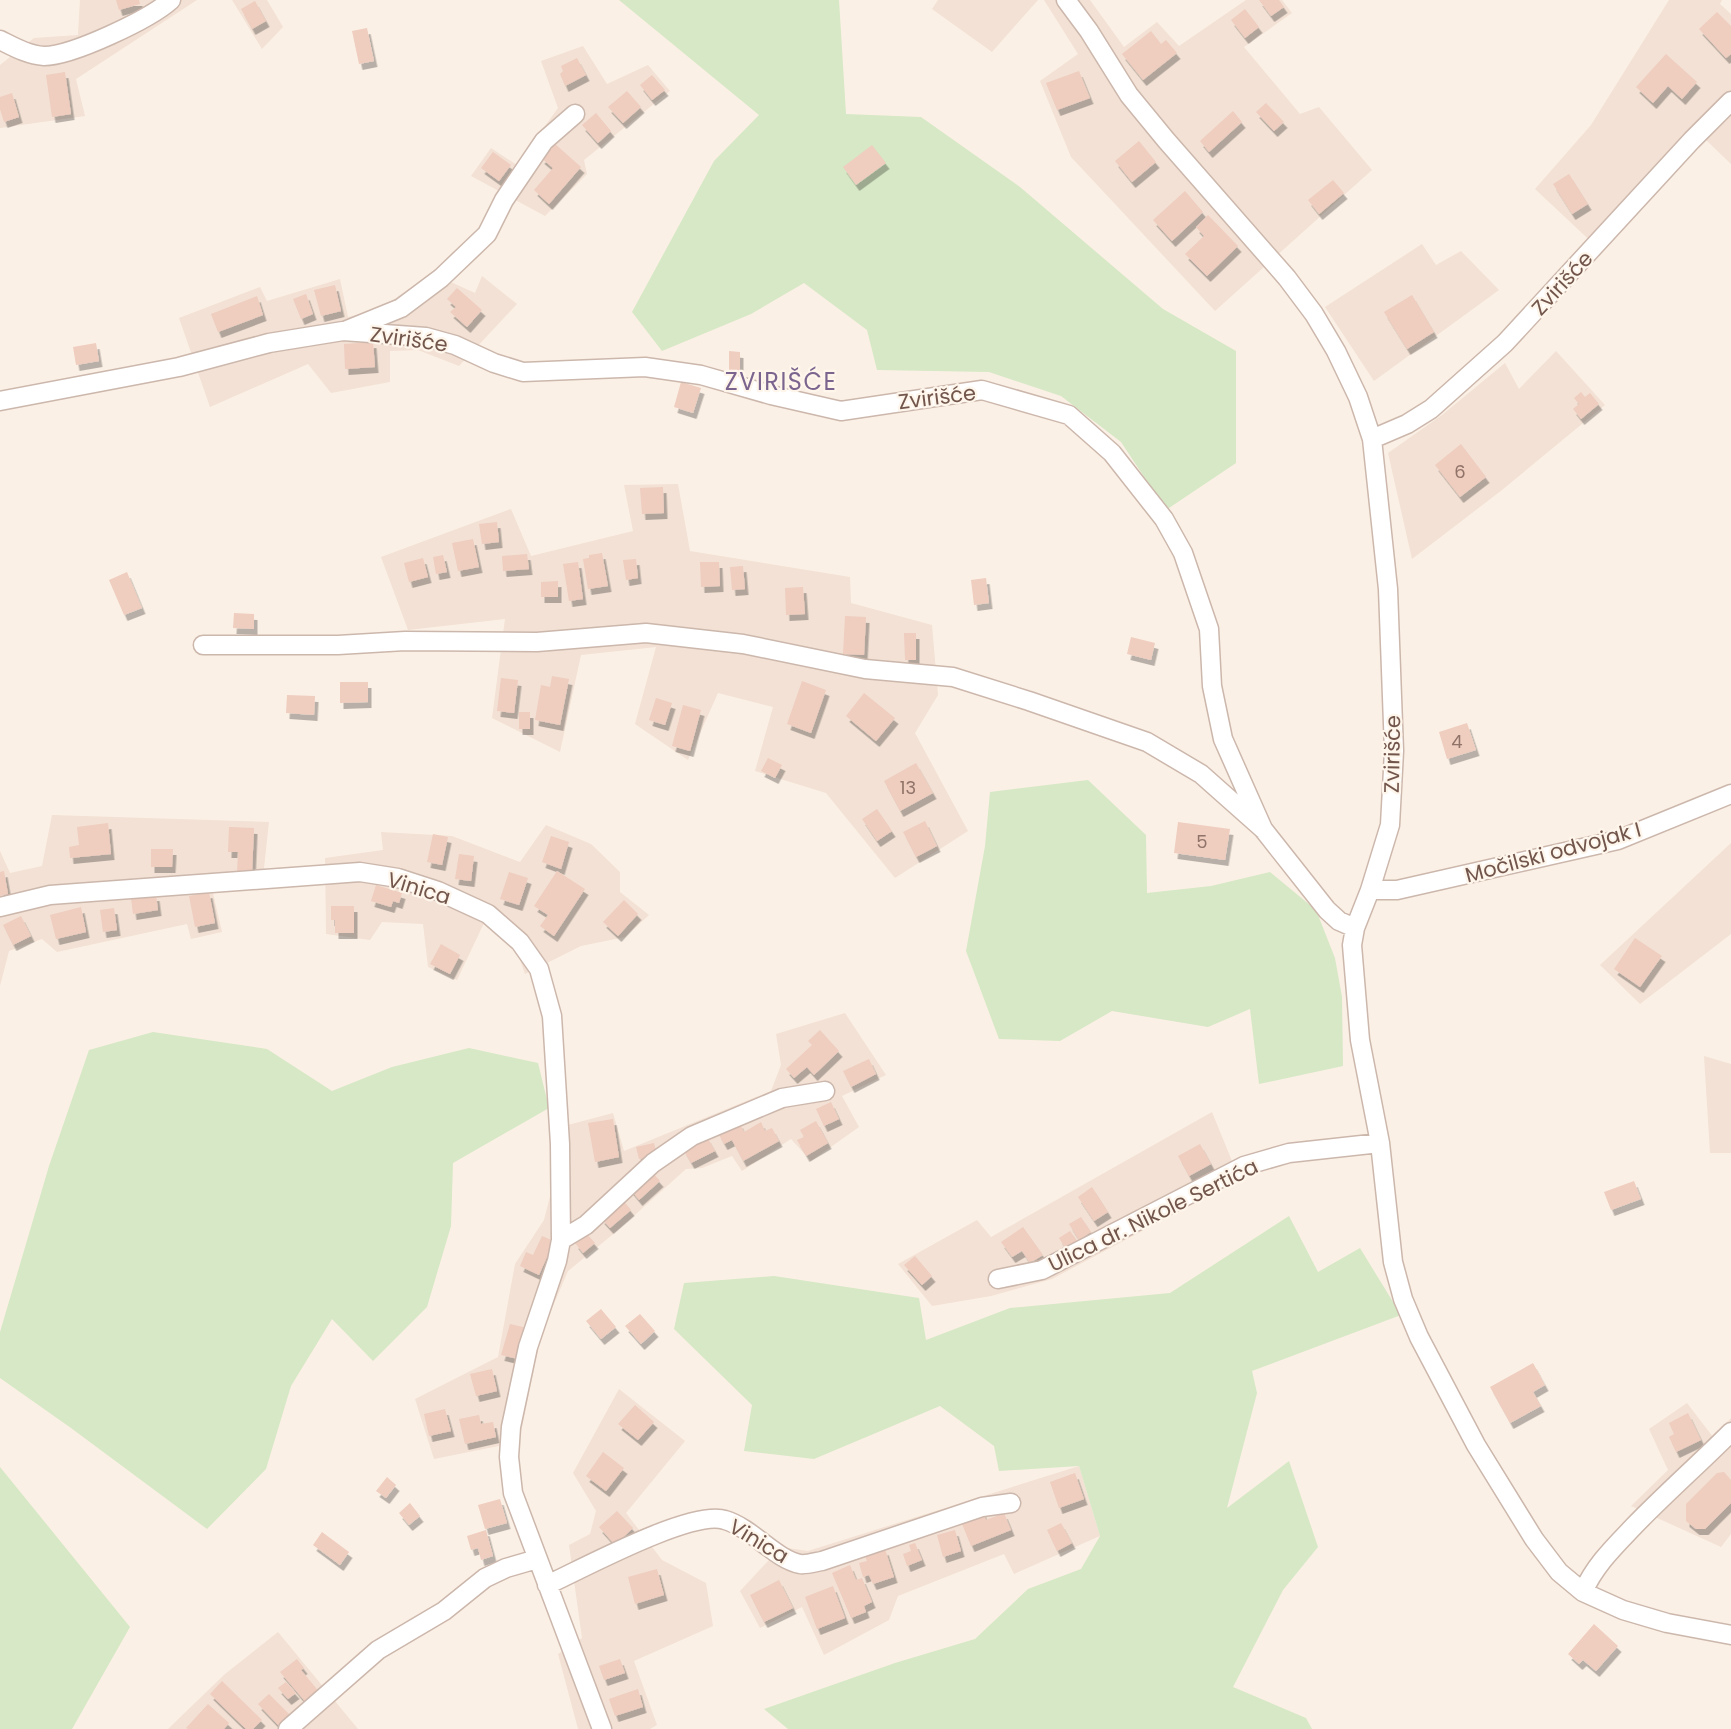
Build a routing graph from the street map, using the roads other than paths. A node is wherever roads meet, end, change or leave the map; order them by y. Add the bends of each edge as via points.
1 (171, 0) edge
2 (1066, 0) edge
3 (0, 40) edge
4 (1731, 101) edge
5 (575, 114) dead end
6 (343, 331) junction
7 (0, 401) edge
8 (1372, 439) junction
9 (203, 645) dead end
10 (1731, 794) edge
11 (1263, 829) junction
12 (1370, 890) junction
13 (0, 907) edge
14 (1355, 928) junction
15 (825, 1091) dead end
16 (1380, 1143) junction
17 (561, 1240) junction
18 (998, 1279) dead end
19 (1731, 1432) edge
20 (1011, 1503) dead end
21 (537, 1559) junction
22 (547, 1585) junction
23 (1583, 1592) junction
24 (1731, 1635) edge
25 (288, 1729) edge
26 (602, 1729) edge

1 - 3 street via 64,54 42,56
2 - 8 street, Zvirišće via 1129,95 1314,314 1358,397
4 - 8 street, Zvirišće via 1505,343 1431,409
5 - 6 street, Zvirišće via 544,141 504,200 487,234 441,278 401,309
6 - 7 street, Zvirišće via 269,343 179,367
6 - 11 street, Zvirišće via 426,337 523,372 645,367 701,375 841,411 982,390 1069,415 1112,453 1164,519 1183,553 1209,629 1212,686 1223,739
8 - 12 street, Zvirišće via 1388,589 1394,751 1390,825
9 - 11 street, Zvirišće via 537,642 646,633 744,644 865,669 953,677 1147,742 1201,774
10 - 12 street, Močilski odvojak I via 1618,840 1407,888
11 - 14 street, Zvirišće via 1327,910
12 - 14 street, Zvirišće
13 - 17 street, Vinica via 51,895 360,872 398,878 438,891 488,914 520,942 539,969 552,1016
14 - 16 street via 1352,945 1360,1040
15 - 17 street via 782,1098 692,1136 653,1163 586,1225
16 - 18 street, Ulica dr. Nikole Sertića via 1288,1153 1244,1166 1042,1270
16 - 23 street via 1393,1262 1419,1337 1476,1445 1534,1539 1559,1572
17 - 21 street, Vinica via 528,1347 511,1427 513,1493
19 - 23 street via 1601,1561
20 - 22 street, Vinica via 982,1507 822,1561 801,1564 723,1519 703,1520 663,1531
21 - 22 street, Vinica
21 - 25 street via 485,1578 444,1611 378,1650
22 - 26 street, Vinica
23 - 24 street via 1623,1610 1667,1623

